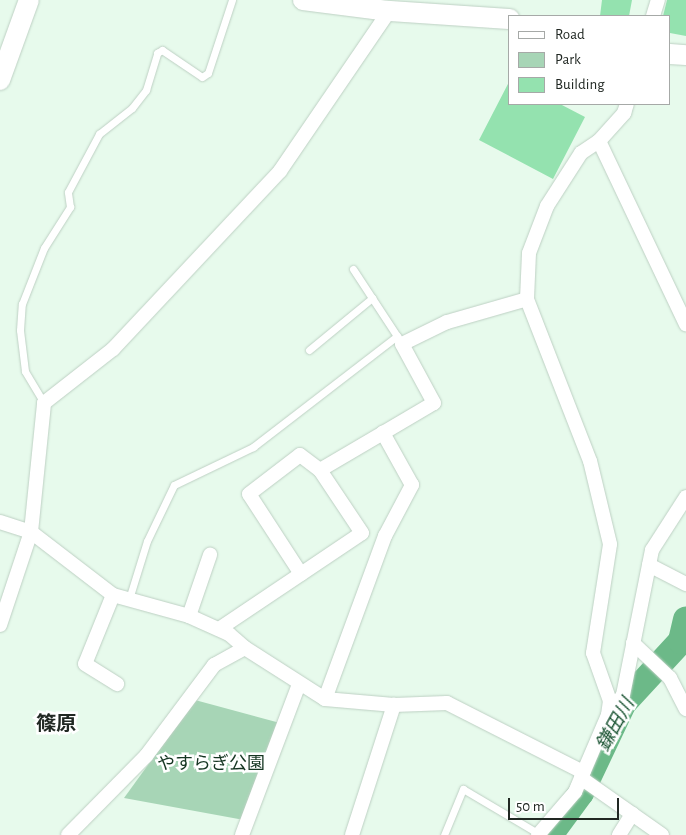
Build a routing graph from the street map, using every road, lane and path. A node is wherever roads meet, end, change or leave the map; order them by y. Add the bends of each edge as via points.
1 (29, 0) edge
2 (232, 0) edge
3 (303, 0) edge
4 (658, 0) edge
5 (389, 11) junction
6 (654, 15) edge
7 (508, 19) edge
8 (671, 54) edge
9 (686, 55) edge
10 (0, 80) edge
11 (626, 105) edge
12 (599, 141) junction
13 (353, 269) dead end
14 (372, 298) junction
15 (527, 299) junction
16 (686, 324) edge
17 (399, 340) junction
18 (309, 350) dead end
19 (44, 403) junction
20 (383, 432) junction
21 (320, 470) junction
22 (686, 497) edge
23 (0, 522) edge
24 (31, 532) junction
25 (210, 555) dead end
26 (649, 565) junction
27 (301, 574) junction
28 (686, 584) edge
29 (113, 595) junction
30 (128, 599) junction
31 (189, 616) junction
32 (0, 625) edge
33 (219, 630) junction
34 (633, 643) junction
35 (245, 648) junction
36 (117, 684) dead end
37 (299, 684) junction
38 (325, 699) junction
39 (394, 706) junction
40 (686, 709) edge
41 (608, 715) junction
42 (582, 775) junction
43 (632, 814) junction
44 (68, 835) edge
45 (242, 835) edge
46 (352, 835) edge
47 (444, 835) edge
48 (539, 835) edge
49 (619, 835) edge
50 (662, 835) edge

1 - 10 street
2 - 19 lane via 208,73 202,77 162,50 157,53 146,90 132,108 99,134 68,192 70,207 44,248 22,304 20,330 25,371
3 - 5 street
4 - 6 street
5 - 7 street
5 - 19 street via 280,171 113,349
8 - 9 street
11 - 12 street via 624,113
12 - 15 street via 581,152 548,206 529,253
12 - 16 street
13 - 14 lane
14 - 17 lane
14 - 18 lane
15 - 17 street
15 - 41 street via 590,461 610,544 593,653 610,701
17 - 20 street via 434,403
17 - 30 lane via 253,447 174,485 147,541
19 - 24 street
20 - 21 street
20 - 38 street via 412,485 385,536
21 - 27 street via 362,533
21 - 27 street via 300,455 249,494
22 - 26 street via 652,550
23 - 24 street
24 - 29 street
24 - 32 street
25 - 31 street
26 - 28 street
26 - 34 street
27 - 33 street
29 - 30 street
29 - 36 street via 85,664
30 - 31 street
31 - 33 street
33 - 35 street
34 - 40 street via 670,678
34 - 41 street via 622,695
35 - 37 street
35 - 44 street via 214,666 146,756
37 - 38 street
37 - 45 street
38 - 39 street
39 - 42 street via 446,702
39 - 46 street
41 - 42 street
42 - 43 street
42 - 48 street via 575,792
43 - 49 street
43 - 50 street
47 - 48 lane via 463,788

